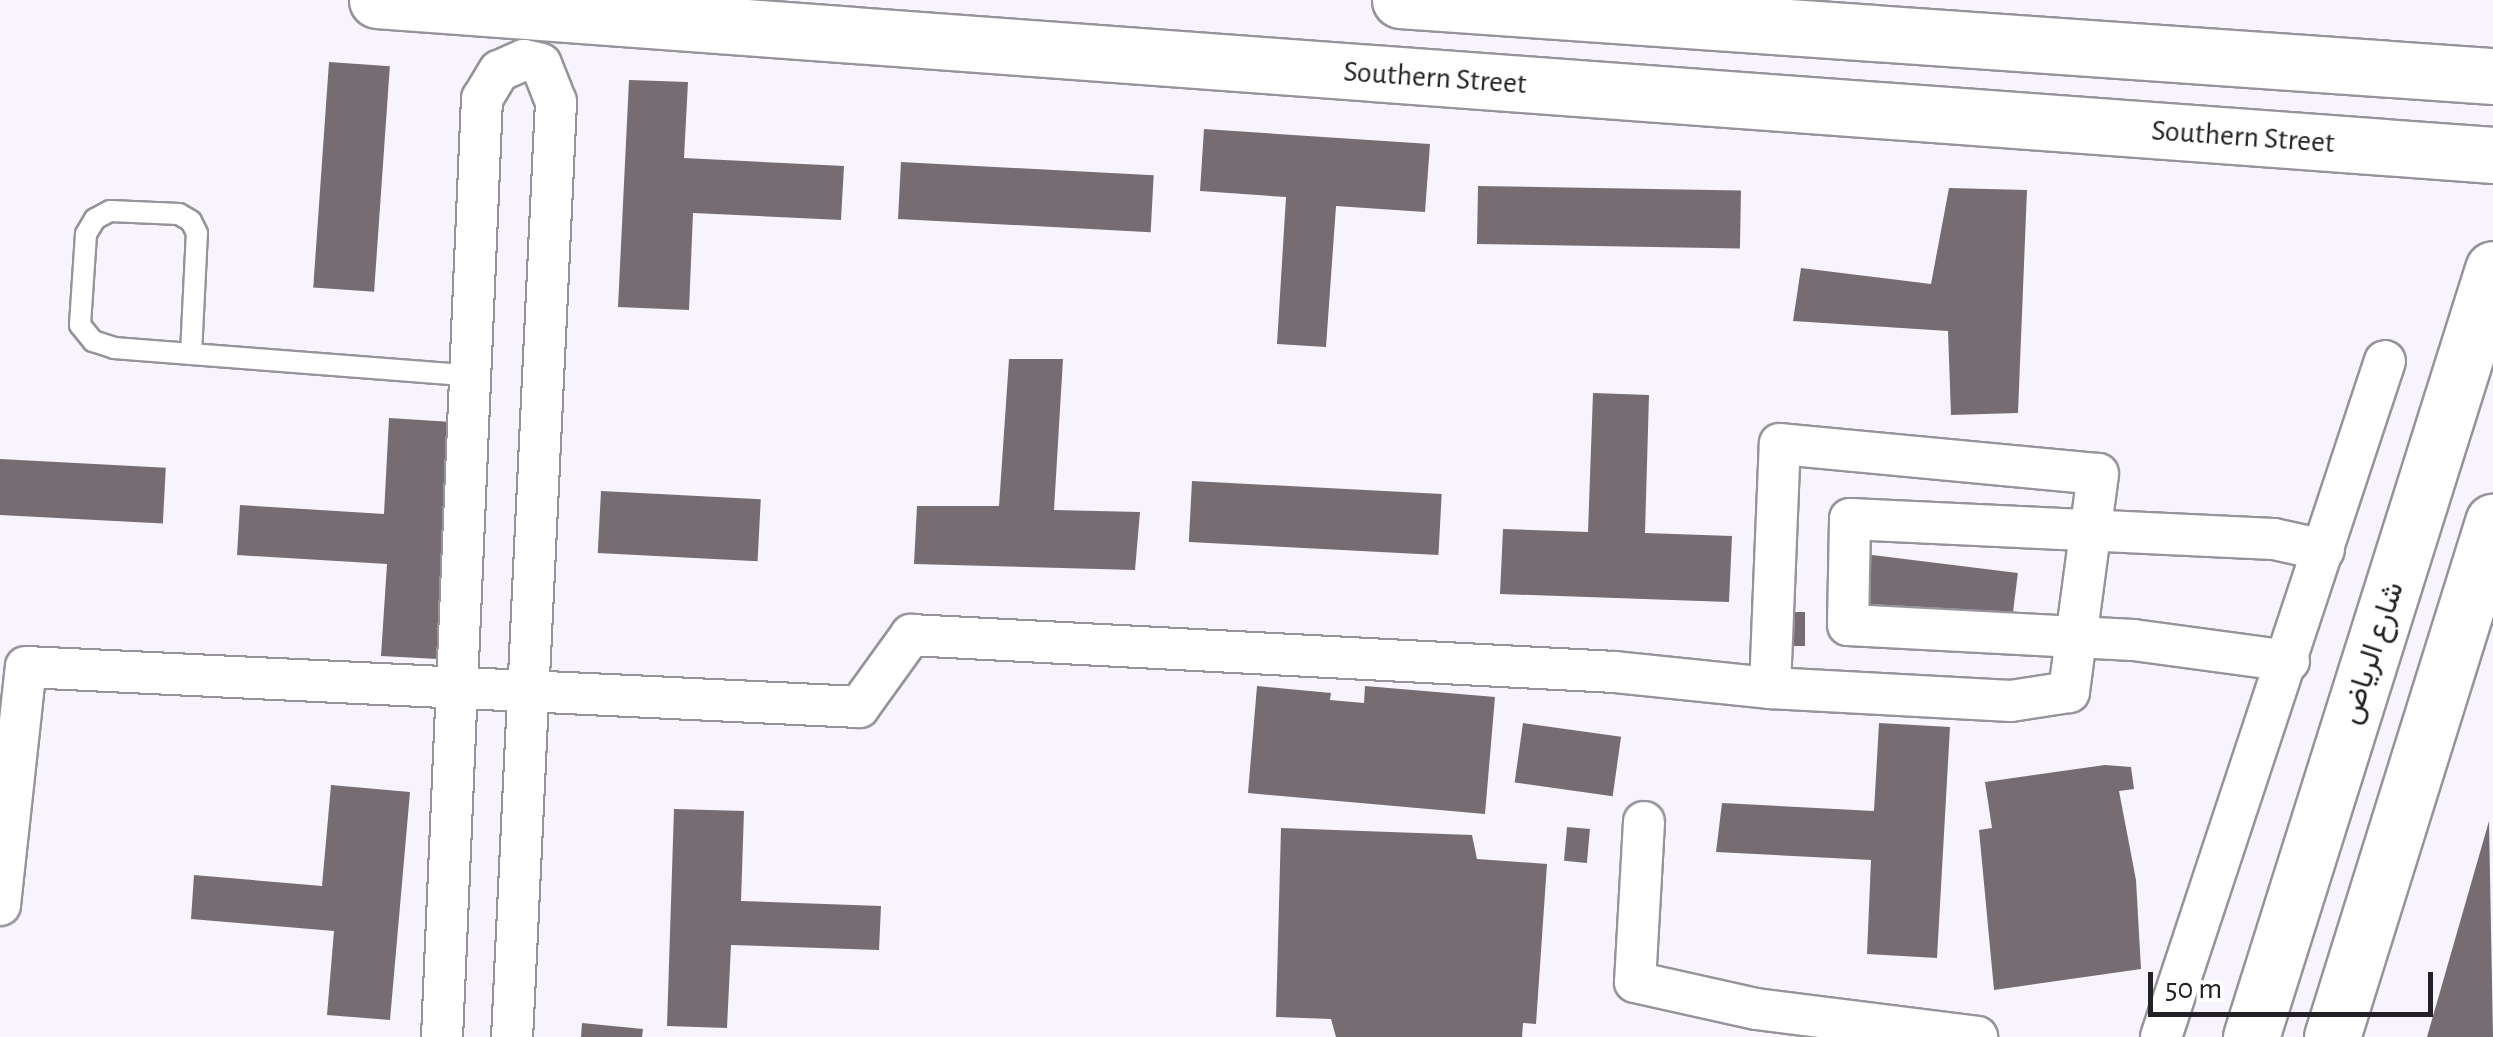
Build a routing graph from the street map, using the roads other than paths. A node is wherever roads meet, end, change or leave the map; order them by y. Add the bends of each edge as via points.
1 (378, 0) edge
2 (1400, 0) edge
3 (2493, 76) edge
4 (2493, 155) edge
5 (2493, 269) edge
6 (192, 354) junction
7 (2385, 361) dead end
8 (466, 375) junction
9 (2093, 530) junction
10 (2490, 541) edge
11 (2324, 550) junction
12 (2080, 637) junction
13 (2289, 660) junction
14 (13, 665) edge
15 (1770, 688) junction
16 (452, 690) junction
17 (524, 690) junction
18 (1644, 822) dead end
19 (0, 904) edge
20 (442, 1037) edge
21 (512, 1037) edge
22 (1977, 1037) edge
23 (2161, 1037) edge
24 (2251, 1037) edge
25 (2332, 1037) edge

1 - 4 main road, Southern Street
2 - 3 main road
5 - 24 main road, شارع الرياض
6 - 6 lane via 114,348 93,341 80,325 86,234 95,218 110,211 191,221 197,233
6 - 8 lane
7 - 11 street
8 - 16 street
8 - 17 street via 482,99 499,71 524,60 541,64 556,102
9 - 11 street via 2274,539
9 - 12 street
9 - 12 street via 1850,519 1848,625
9 - 15 street via 2098,474 1780,444
10 - 25 main road
11 - 13 street
12 - 13 street
12 - 15 street via 2069,692 2052,700
13 - 23 street
14 - 16 street
14 - 19 street
15 - 17 street via 1614,672 910,635 859,708
16 - 17 street
16 - 20 street
17 - 21 street
18 - 22 street via 1635,982 1756,1009

